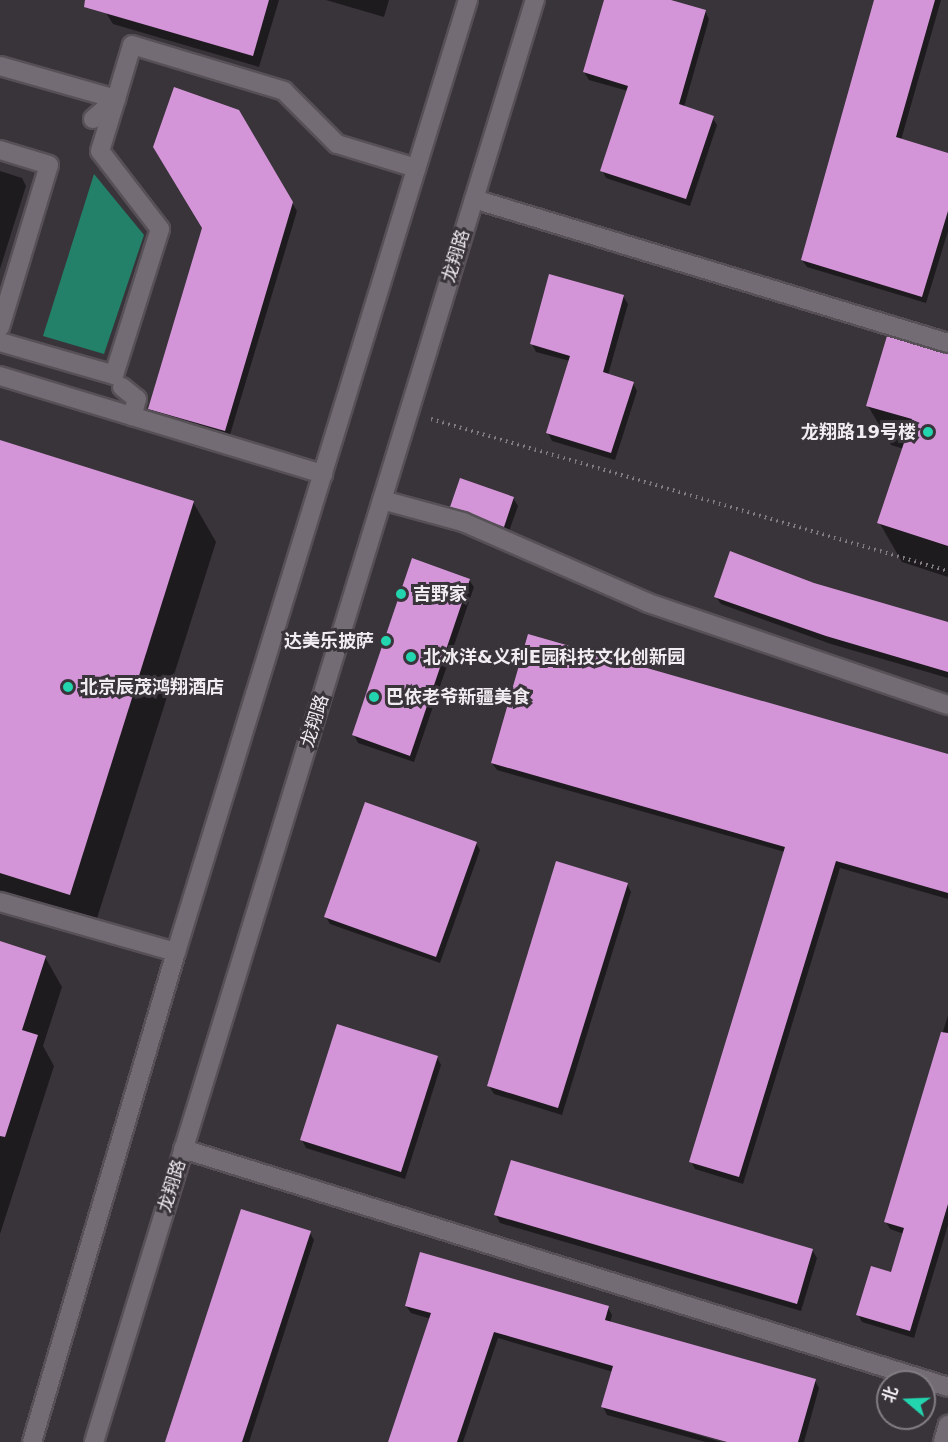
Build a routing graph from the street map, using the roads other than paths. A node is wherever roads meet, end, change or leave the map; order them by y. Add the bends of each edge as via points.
1 (468, 0) edge
2 (535, 0) edge
3 (0, 66) edge
4 (116, 99) junction
5 (93, 118) dead end
6 (0, 150) edge
7 (416, 168) junction
8 (474, 199) junction
9 (0, 327) edge
10 (0, 342) edge
11 (948, 344) edge
12 (0, 375) edge
13 (122, 387) dead end
14 (132, 416) junction
15 (322, 474) junction
16 (382, 500) junction
17 (948, 705) edge
18 (0, 902) edge
19 (176, 952) junction
20 (183, 1149) junction
21 (948, 1387) edge
22 (948, 1425) edge
23 (32, 1442) edge
24 (94, 1442) edge
25 (943, 1442) edge

1 - 7 street
2 - 8 street, 龙翔路
3 - 4 street
4 - 5 street
4 - 7 street via 132,45 284,91 337,144
4 - 10 street via 100,151 160,229 114,375
6 - 9 street via 49,165
7 - 15 street
8 - 11 street
8 - 16 street, 龙翔路
12 - 14 street
13 - 14 street via 137,399
14 - 15 street
15 - 19 street
16 - 17 street via 463,522 648,603
16 - 20 street, 龙翔路
18 - 19 street
19 - 23 street
20 - 21 street
20 - 24 street, 龙翔路
22 - 25 street

